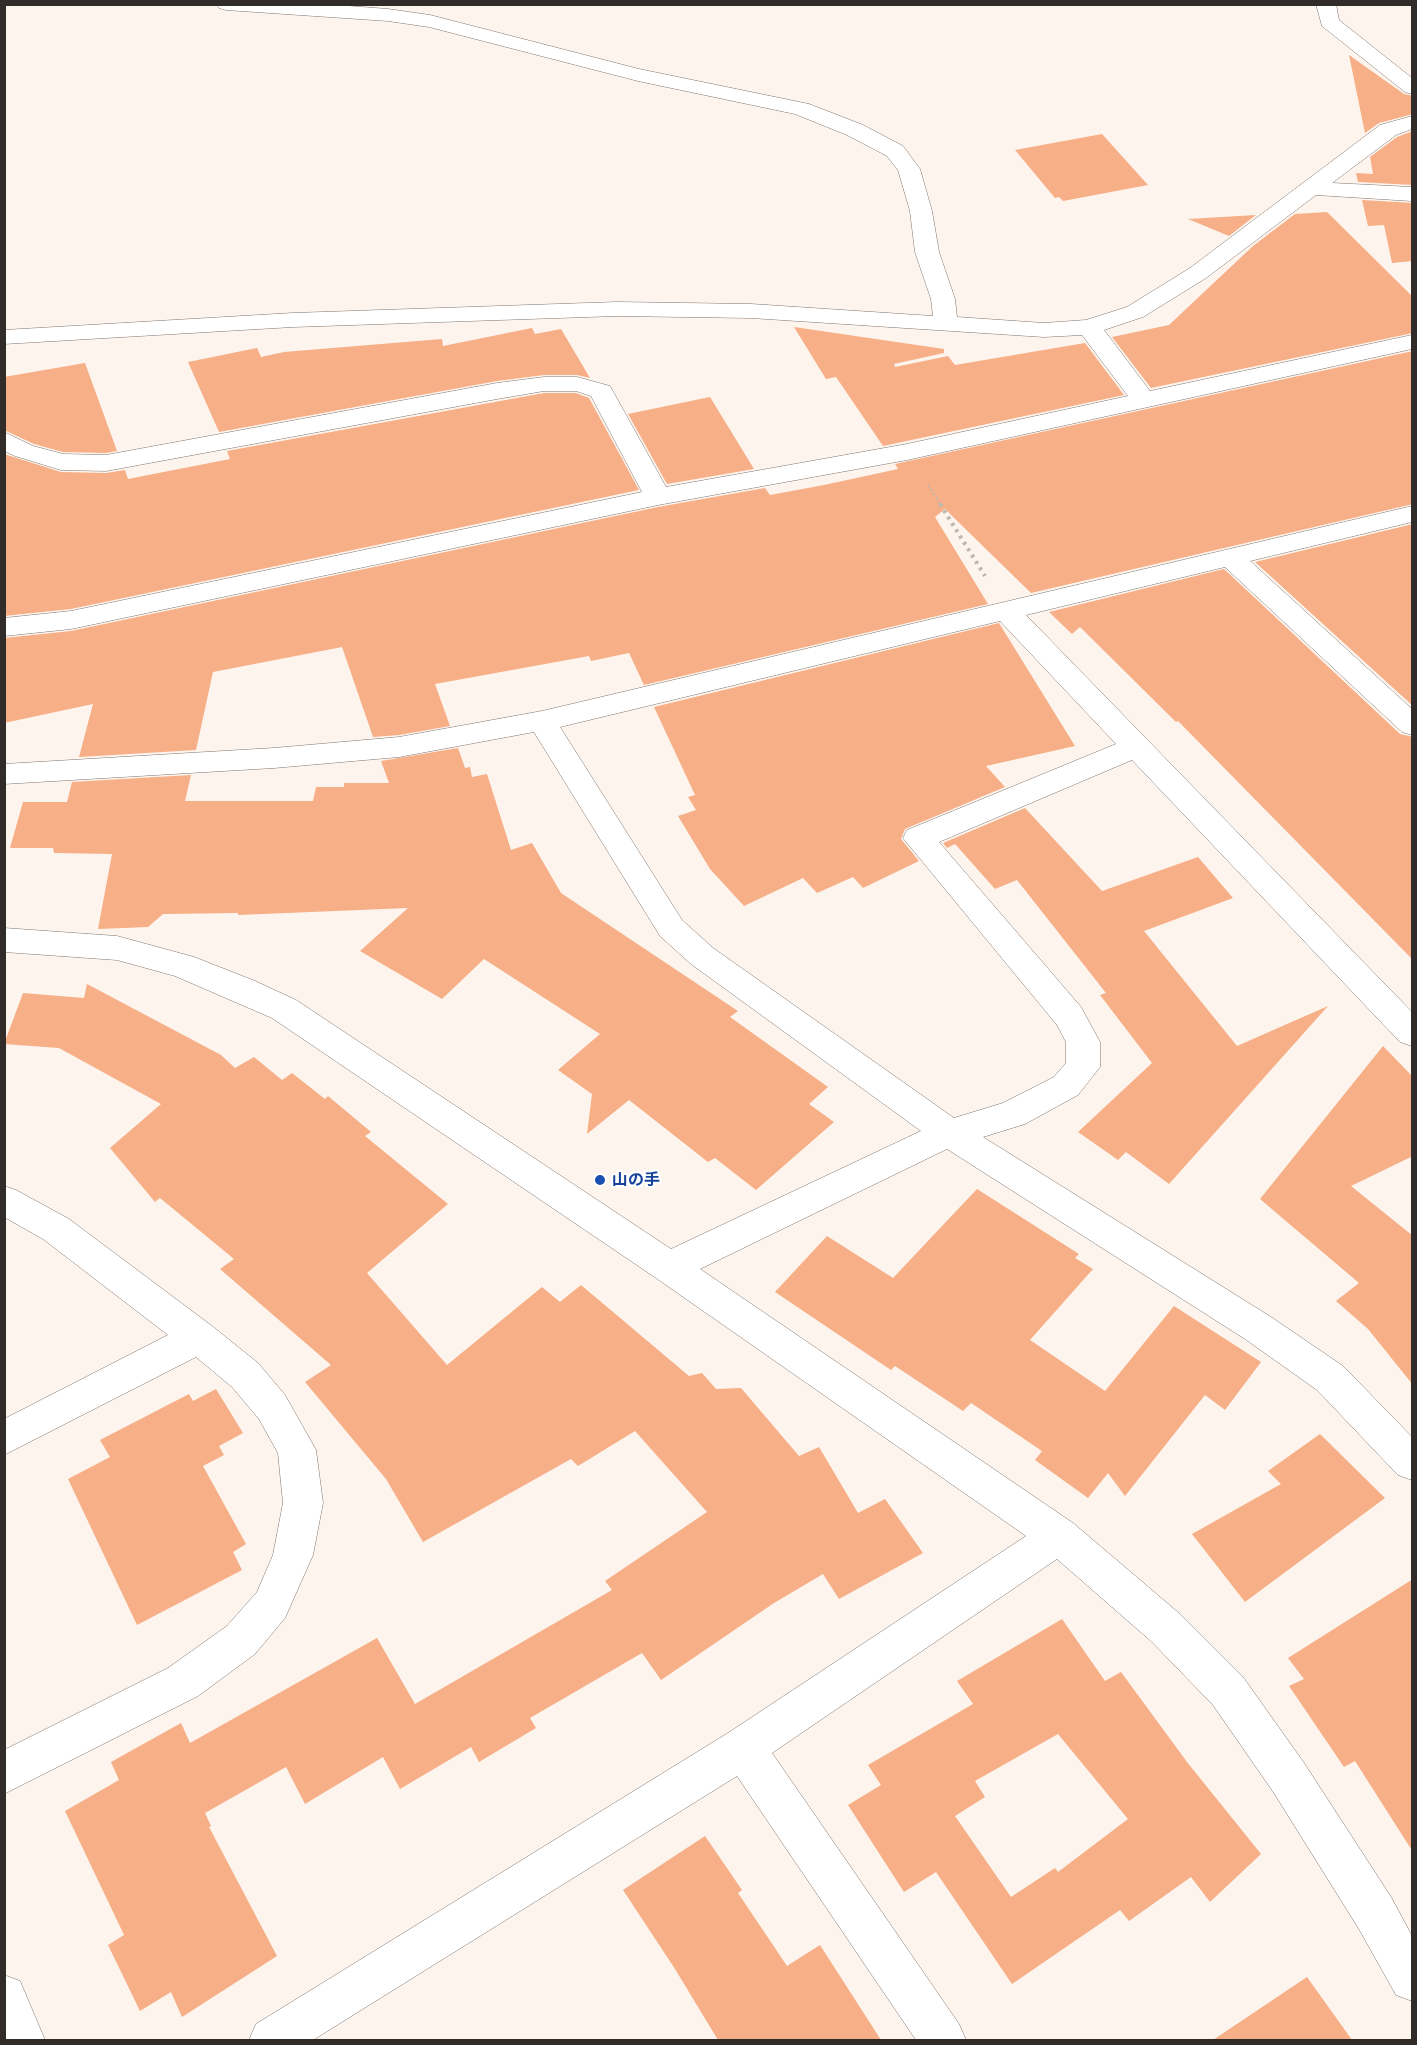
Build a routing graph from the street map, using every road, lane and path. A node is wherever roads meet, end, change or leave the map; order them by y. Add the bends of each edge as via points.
1 (226, 4) edge
2 (1326, 4) edge
3 (1413, 88) edge
4 (1413, 122) edge
5 (1309, 188) junction
6 (1413, 194) edge
7 (946, 324) junction
8 (1089, 327) junction
9 (4, 337) edge
10 (1413, 342) edge
11 (1144, 400) junction
12 (4, 440) edge
13 (907, 452) junction
14 (658, 496) junction
15 (1413, 514) edge
16 (1232, 559) junction
17 (1006, 610) junction
18 (4, 627) edge
19 (542, 721) junction
20 (1413, 725) edge
21 (1138, 746) junction
22 (4, 774) edge
23 (4, 940) edge
24 (1413, 1033) edge
25 (949, 1133) junction
26 (4, 1200) edge
27 (669, 1267) junction
28 (199, 1337) junction
29 (4, 1438) edge
30 (1413, 1463) edge
31 (1059, 1536) junction
32 (743, 1748) junction
33 (4, 1773) edge
34 (1413, 1979) edge
35 (4, 1997) edge
36 (22, 2040) edge
37 (272, 2040) edge
38 (944, 2040) edge

1 - 7 street via 430,21 638,75 801,109 855,130 895,151 909,169
2 - 3 street via 1329,22
4 - 5 street via 1388,130
5 - 6 street
5 - 8 street via 1198,273 1135,312
7 - 8 street via 1044,330
7 - 9 street via 751,311 617,309 293,320
8 - 11 street
10 - 11 street
11 - 13 street
12 - 14 street via 24,451 61,462 106,463 497,391 577,384 601,391
13 - 14 street
13 - 17 path
14 - 18 street via 71,620
15 - 16 street
16 - 17 street
16 - 20 street
17 - 19 street
17 - 21 street
19 - 22 street via 399,747
19 - 25 street via 671,928 702,956
21 - 24 street
21 - 25 street via 918,838 1069,1016 1083,1042 1083,1067 1066,1086 1013,1114
23 - 27 street via 117,948 183,966 284,1010
25 - 27 street
25 - 30 street via 1258,1328 1330,1378
26 - 28 street via 56,1229
27 - 31 street
28 - 29 street
28 - 33 street via 245,1375 297,1450 303,1503 293,1555 272,1605 241,1640 183,1682
31 - 32 street
31 - 34 street via 1166,1628 1228,1691 1289,1778
32 - 37 street
32 - 38 street
35 - 36 street

